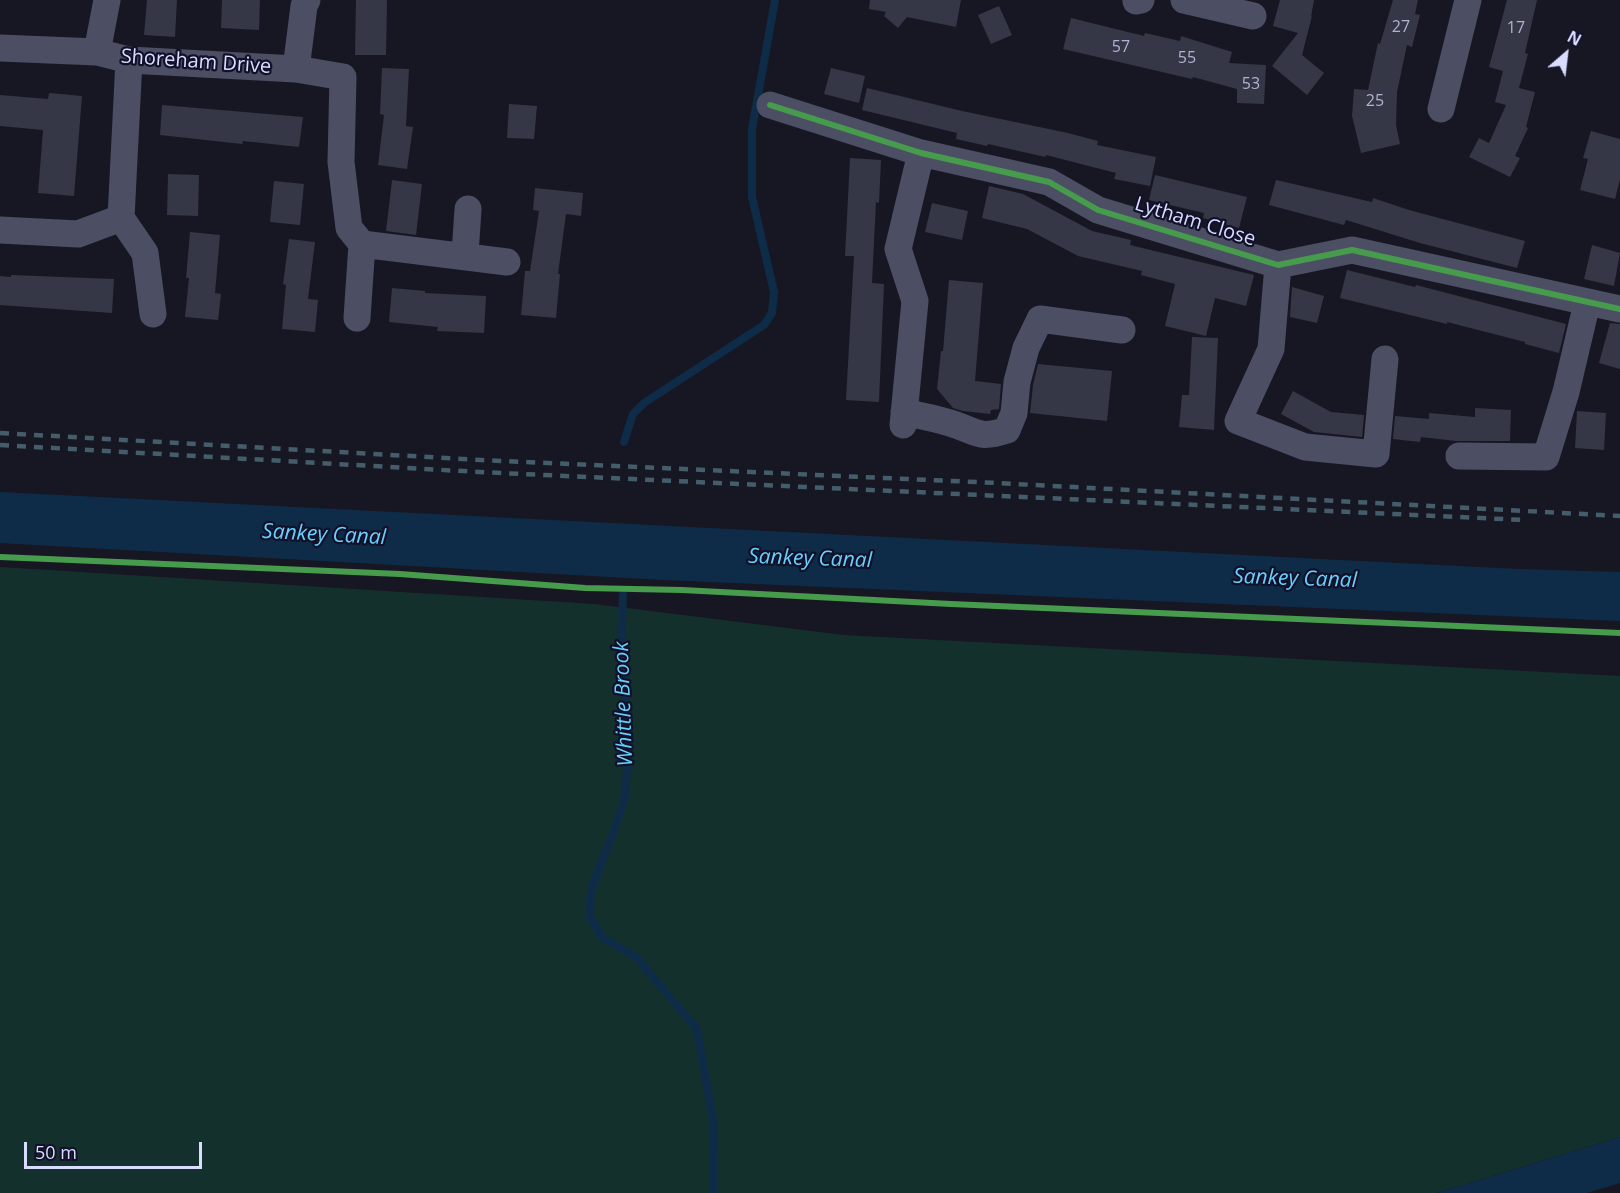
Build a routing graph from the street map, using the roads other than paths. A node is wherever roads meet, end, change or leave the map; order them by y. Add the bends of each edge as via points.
1 (107, 0) edge
2 (307, 0) edge
3 (1141, 0) edge
4 (1184, 0) edge
5 (1468, 0) edge
6 (1136, 1) edge
7 (1225, 5) edge
8 (1253, 16) dead end
9 (0, 48) edge
10 (97, 52) junction
11 (129, 60) junction
12 (296, 69) junction
13 (770, 105) dead end
14 (1441, 109) dead end
15 (921, 153) junction
16 (468, 209) dead end
17 (121, 218) junction
18 (0, 230) edge
19 (362, 244) junction
20 (465, 255) junction
21 (507, 262) dead end
22 (1278, 265) junction
23 (1587, 303) junction
24 (1620, 309) edge
25 (153, 314) dead end
26 (357, 318) dead end
27 (1122, 330) dead end
28 (1385, 359) dead end
29 (1459, 456) dead end

1 - 10 street, Shoreham Drive
2 - 12 street, Shoreham Drive
3 - 6 street
4 - 7 street
5 - 14 street
7 - 8 street
9 - 10 street, Shoreham Drive
10 - 11 street, Shoreham Drive
11 - 12 street, Shoreham Drive
11 - 17 street
12 - 19 street, Shoreham Drive via 343,77 343,173 349,228
13 - 15 street, Lytham Close
15 - 22 street, Lytham Close via 1049,182 1098,210
15 - 27 street via 898,249 915,301 904,418 957,425 975,434 994,435 1007,430 1026,348 1040,319
16 - 20 street
17 - 18 street via 78,234
17 - 25 street via 145,253
19 - 20 street
19 - 26 street
20 - 21 street
22 - 23 street, Lytham Close via 1352,250
22 - 28 street via 1271,348 1238,421 1305,447 1376,453
23 - 24 street, Lytham Close
23 - 29 street via 1546,457

